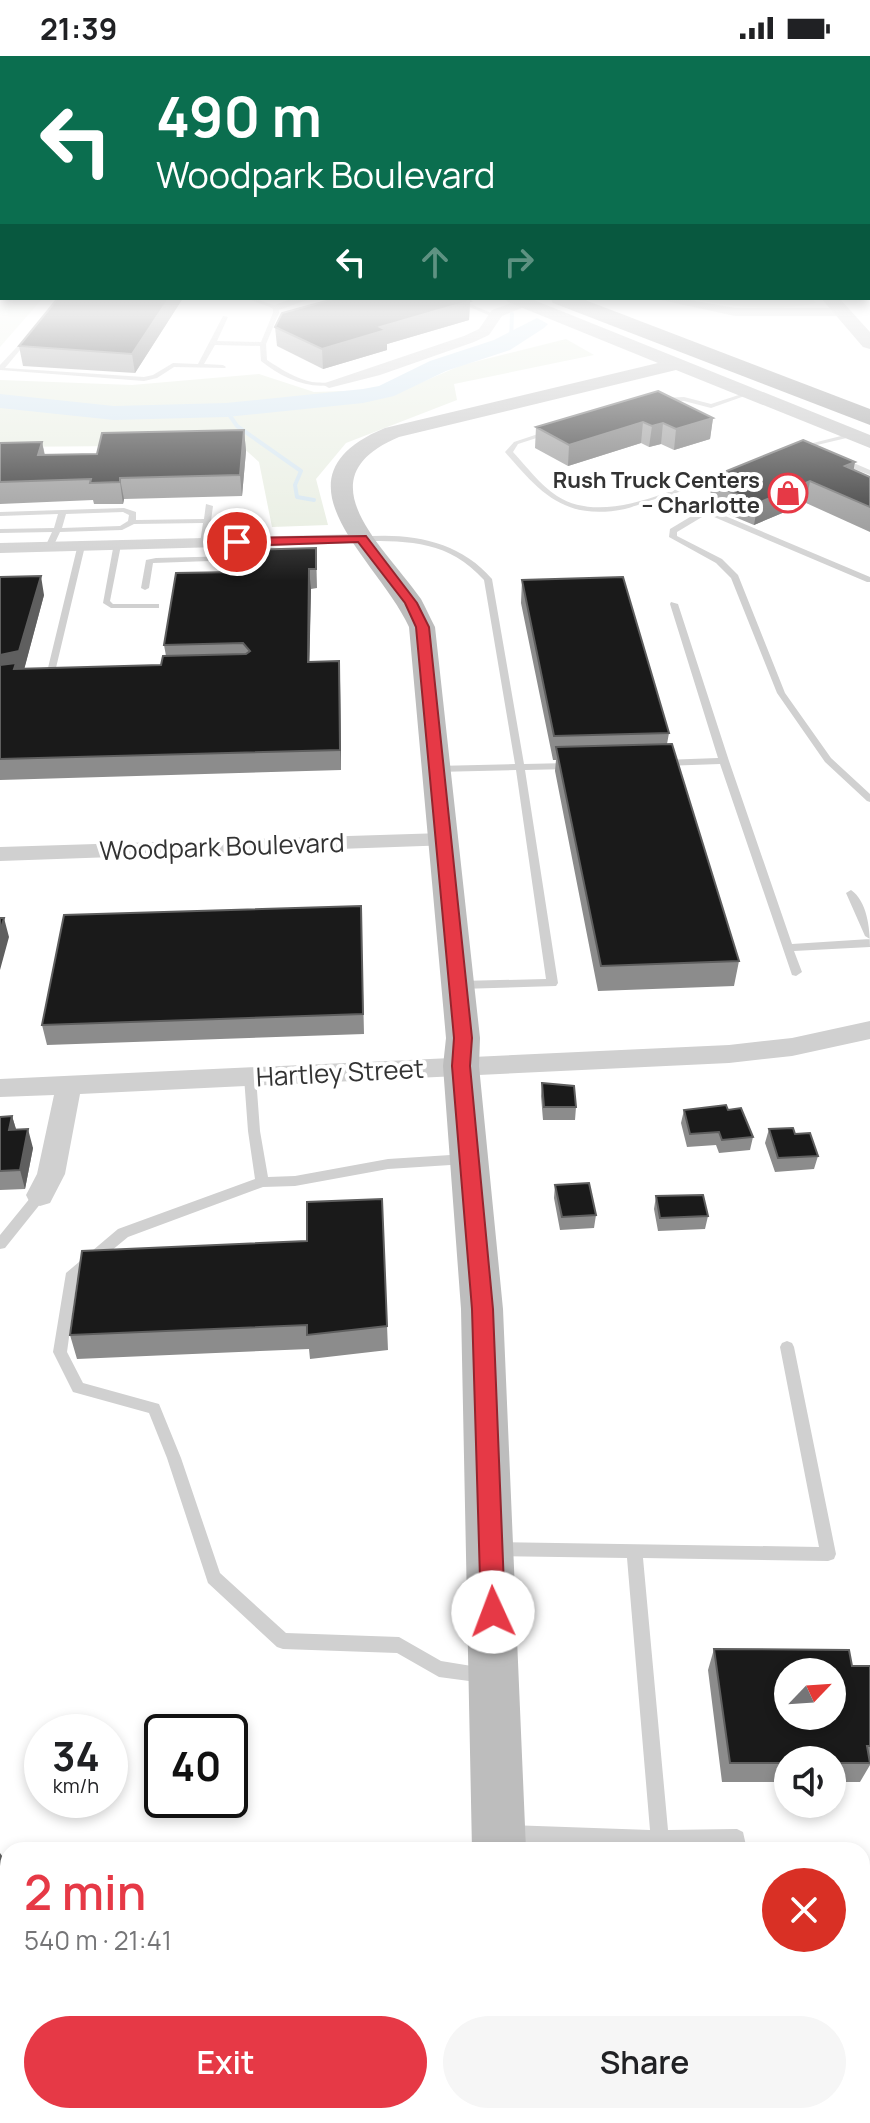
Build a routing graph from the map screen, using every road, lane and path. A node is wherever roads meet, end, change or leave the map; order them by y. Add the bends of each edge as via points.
1 (573, 388) edge
2 (739, 388) edge
3 (766, 388) edge
4 (848, 388) edge
5 (750, 393) junction
6 (870, 397) edge
7 (648, 403) edge
8 (557, 430) edge
9 (864, 432) edge
10 (803, 445) junction
11 (789, 450) edge
12 (816, 451) edge
13 (830, 456) edge
14 (735, 470) edge
15 (870, 473) edge
16 (666, 494) junction
17 (209, 506) dead end
18 (706, 511) junction
19 (63, 512) junction
20 (0, 514) edge
21 (207, 521) junction
22 (132, 522) junction
23 (57, 530) junction
24 (0, 531) edge
25 (362, 539) junction
26 (204, 543) junction
27 (117, 545) junction
28 (81, 546) junction
29 (49, 547) junction
30 (0, 548) edge
31 (237, 550) junction
32 (196, 559) junction
33 (235, 572) edge
34 (194, 573) edge
35 (870, 580) edge
36 (145, 588) dead end
37 (674, 604) dead end
38 (156, 606) dead end
39 (66, 672) edge
40 (724, 761) junction
41 (645, 763) edge
42 (583, 765) edge
43 (520, 767) junction
44 (436, 769) junction
45 (870, 799) edge
46 (443, 840) junction
47 (0, 854) edge
48 (851, 893) dead end
49 (870, 936) edge
50 (870, 943) edge
51 (788, 948) junction
52 (796, 972) dead end
53 (458, 985) junction
54 (870, 1030) edge
55 (461, 1066) junction
56 (250, 1077) junction
57 (69, 1086) junction
58 (0, 1088) edge
59 (469, 1159) junction
60 (262, 1182) junction
61 (40, 1195) joint
62 (0, 1244) edge
63 (787, 1347) dead end
64 (491, 1549) junction
65 (634, 1551) junction
66 (495, 1676) junction
67 (660, 1839) junction
68 (499, 1842) edge
69 (644, 1842) edge
70 (737, 1842) edge

1 - 25 street via 372,442 356,454 343,477 343,504
2 - 5 street
3 - 9 highway
4 - 6 highway
5 - 7 lane via 711,406 684,399
5 - 9 street
8 - 16 lane via 516,443 509,452 558,501 611,509
9 - 10 lane
10 - 11 lane
10 - 12 lane
13 - 15 lane
14 - 16 lane
16 - 18 lane
17 - 21 lane
18 - 35 lane
18 - 45 lane via 673,531 673,537 719,561 735,577 781,693 828,760
19 - 20 lane
19 - 22 lane via 124,510 133,514
19 - 23 lane
21 - 22 lane
21 - 26 lane
22 - 23 lane via 122,528
23 - 24 lane
23 - 29 lane
25 - 31 street
25 - 43 lane via 417,539 456,551 488,579
25 - 44 street via 411,603 422,627
26 - 27 street
26 - 31 street
27 - 28 street
27 - 38 lane via 106,601 111,606
28 - 29 street
28 - 39 lane via 46,672
29 - 30 street
31 - 32 lane
31 - 33 lane
32 - 34 lane
32 - 36 lane via 149,562
37 - 40 lane
40 - 41 lane
40 - 51 lane
42 - 43 lane
43 - 44 lane
43 - 53 lane via 552,983
44 - 46 street
46 - 47 street, Woodpark Boulevard
46 - 53 street
48 - 49 lane
50 - 51 lane
51 - 52 lane
53 - 55 street
54 - 55 street, Hartley Street via 729,1054
55 - 56 street, Hartley Street
55 - 59 street
56 - 57 street, Hartley Street
56 - 60 lane
57 - 58 street, Hartley Street
57 - 61 street via 51,1174
59 - 60 lane
59 - 64 street via 482,1309
60 - 66 lane via 123,1233 71,1277 60,1352 78,1388 154,1408 214,1578 283,1641 399,1645 439,1669
61 - 62 lane
63 - 65 lane via 828,1554
64 - 65 lane
64 - 66 street
65 - 67 lane
66 - 68 street
67 - 69 lane
67 - 70 lane

